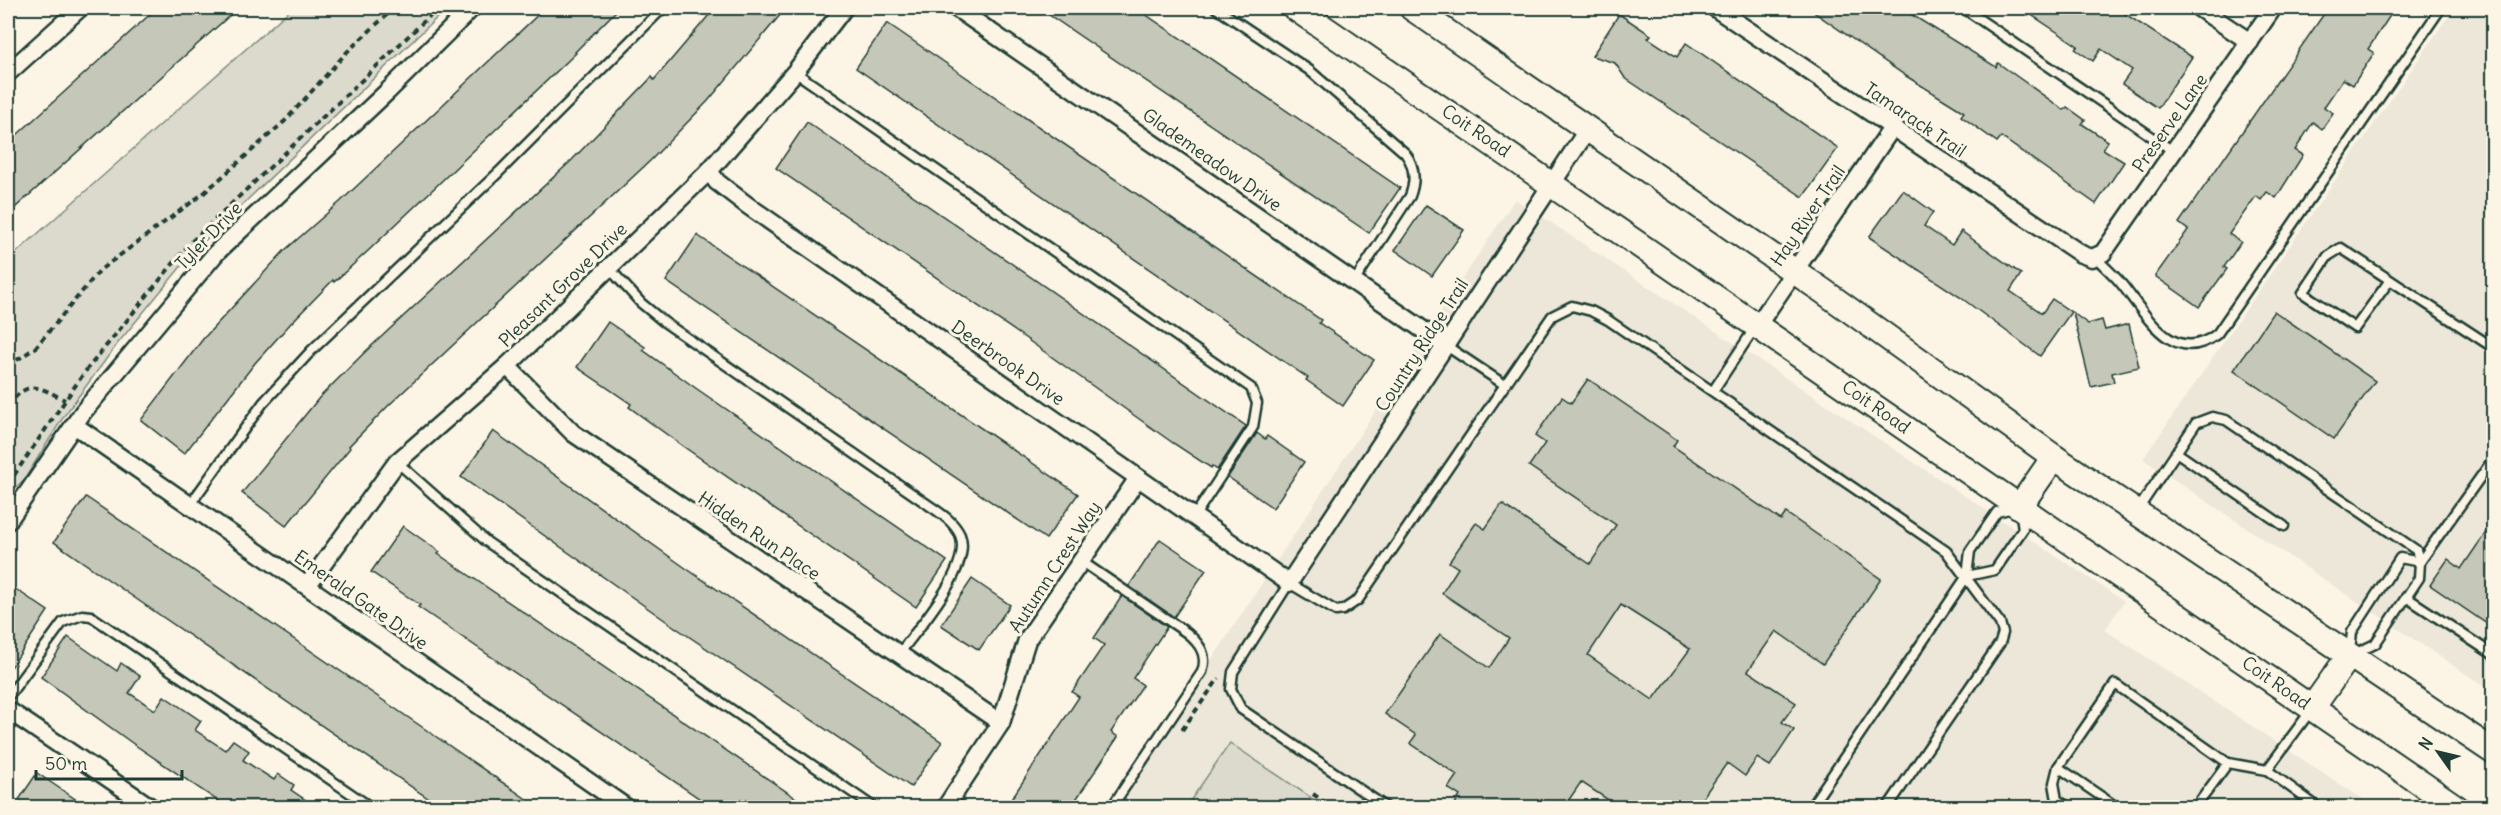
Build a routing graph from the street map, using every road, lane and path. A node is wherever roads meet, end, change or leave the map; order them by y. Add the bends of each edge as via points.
1 (80, 8) edge
2 (394, 8) edge
3 (472, 8) edge
4 (663, 8) edge
5 (844, 8) edge
6 (956, 8) edge
7 (1216, 8) edge
8 (1295, 8) edge
9 (1412, 8) edge
10 (1715, 8) edge
11 (1963, 8) edge
12 (2199, 8) edge
13 (2273, 8) edge
14 (2441, 8) edge
15 (2250, 42) junction
16 (795, 72) junction
17 (8, 73) edge
18 (1892, 128) junction
19 (1588, 129) junction
20 (2173, 151) junction
21 (709, 171) junction
22 (1552, 183) junction
23 (2096, 258) junction
24 (609, 268) junction
25 (1794, 271) junction
26 (2390, 280) junction
27 (1354, 282) junction
28 (1757, 326) junction
29 (1445, 345) junction
30 (2493, 348) edge
31 (8, 366) edge
32 (507, 366) junction
33 (1504, 385) junction
34 (1713, 391) junction
35 (65, 400) dead end
36 (8, 406) edge
37 (74, 425) junction
38 (2176, 452) junction
39 (2054, 457) junction
40 (2493, 458) edge
41 (397, 462) junction
42 (1138, 478) junction
43 (188, 506) junction
44 (2020, 506) junction
45 (2136, 512) junction
46 (1194, 517) junction
47 (8, 521) edge
48 (2284, 526) dead end
49 (1081, 561) junction
50 (2420, 562) junction
51 (1967, 576) junction
52 (1289, 583) junction
53 (307, 585) junction
54 (2406, 597) junction
55 (899, 654) junction
56 (2493, 655) edge
57 (2349, 656) junction
58 (1233, 672) junction
59 (8, 697) edge
60 (2312, 708) junction
61 (8, 710) edge
62 (1001, 723) junction
63 (1176, 738) dead end
64 (2493, 752) edge
65 (2228, 763) junction
66 (2058, 767) junction
67 (2267, 770) junction
68 (1313, 794) dead end
69 (1321, 800) junction
70 (130, 801) edge
71 (152, 807) edge
72 (372, 807) edge
73 (627, 807) edge
74 (875, 807) edge
75 (945, 807) edge
76 (1111, 807) edge
77 (1316, 807) edge
78 (1333, 807) edge
79 (1387, 807) edge
80 (1810, 807) edge
81 (1887, 807) edge
82 (2070, 807) edge
83 (2118, 807) edge
84 (2195, 807) edge
85 (2319, 807) edge
86 (2457, 807) edge

1 - 17 street
2 - 31 path via 347,52 285,122 204,192 100,270 35,348
3 - 37 street, Tyler Drive via 216,253
4 - 43 lane via 499,172 312,350 263,403
5 - 16 street, Pleasant Grove Drive
6 - 27 street, Glademeadow Drive
7 - 27 lane via 1309,70 1412,162 1415,183 1410,196
8 - 22 main road, Coit Road
9 - 19 main road
10 - 18 street, Tamarack Trail
11 - 20 lane
12 - 15 street
13 - 15 street, Preserve Lane
14 - 23 lane via 2217,334 2206,342 2182,345 2162,334
15 - 20 street, Preserve Lane
16 - 21 street, Pleasant Grove Drive
16 - 46 lane via 1251,388 1257,403 1253,427
18 - 23 street, Tamarack Trail via 2080,254
18 - 25 street, Hay River Trail
19 - 22 street, Country Ridge Trail
19 - 25 main road
20 - 23 street, Preserve Lane
21 - 24 street, Pleasant Grove Drive
21 - 42 street, Deerbrook Drive via 747,205
22 - 28 main road, Coit Road
22 - 29 street, Country Ridge Trail
24 - 32 street, Pleasant Grove Drive
24 - 55 lane via 664,322 954,526 962,549 959,567
25 - 28 street, Hay River Trail
25 - 39 main road
26 - 26 lane via 2341,249 2328,256 2303,292 2355,328
26 - 30 lane
27 - 29 street, Glademeadow Drive
28 - 34 lane
28 - 44 main road, Coit Road
29 - 33 lane
29 - 52 street, Country Ridge Trail
32 - 41 street, Pleasant Grove Drive
32 - 55 street, Hidden Run Place via 573,433
33 - 34 lane via 1552,316 1572,306 1608,320
33 - 52 lane via 1358,600 1336,610
34 - 51 lane via 1946,551
35 - 36 path via 39,387 29,387 18,392
37 - 43 street, Emerald Gate Drive
37 - 47 street, Tyler Drive
38 - 45 lane
38 - 48 lane
38 - 50 lane via 2196,423 2212,417 2226,420 2416,550
39 - 44 main road
39 - 45 main road
40 - 50 lane
41 - 53 street, Pleasant Grove Drive
41 - 74 lane via 487,542
42 - 46 street, Deerbrook Drive
42 - 49 street, Autumn Crest Way
43 - 53 street, Emerald Gate Drive
44 - 51 lane via 1997,512 1970,551
44 - 51 lane via 2023,530 1995,570
44 - 60 main road, Coit Road
45 - 57 main road
46 - 52 street, Deerbrook Drive
49 - 62 street, Autumn Crest Way via 1027,640
49 - 76 lane via 1187,633 1199,643 1203,654 1202,672
50 - 54 lane via 2418,578
50 - 57 lane via 2400,558 2352,632
51 - 80 lane
51 - 81 lane via 2000,623 2000,643
52 - 58 lane
53 - 73 street, Emerald Gate Drive
54 - 56 lane
54 - 57 lane via 2375,644
55 - 62 street, Hidden Run Place
57 - 60 main road
57 - 64 main road
58 - 63 path via 1217,679
58 - 79 lane via 1231,689 1241,709
59 - 72 lane via 63,622 91,616
60 - 67 lane
60 - 86 main road, Coit Road
61 - 70 street
62 - 75 street, Autumn Crest Way
65 - 66 lane via 2115,684
65 - 67 lane
65 - 84 lane
66 - 82 lane via 2054,783 2057,800
66 - 83 lane
67 - 85 lane
68 - 69 path
69 - 77 path
69 - 78 path
70 - 71 street

